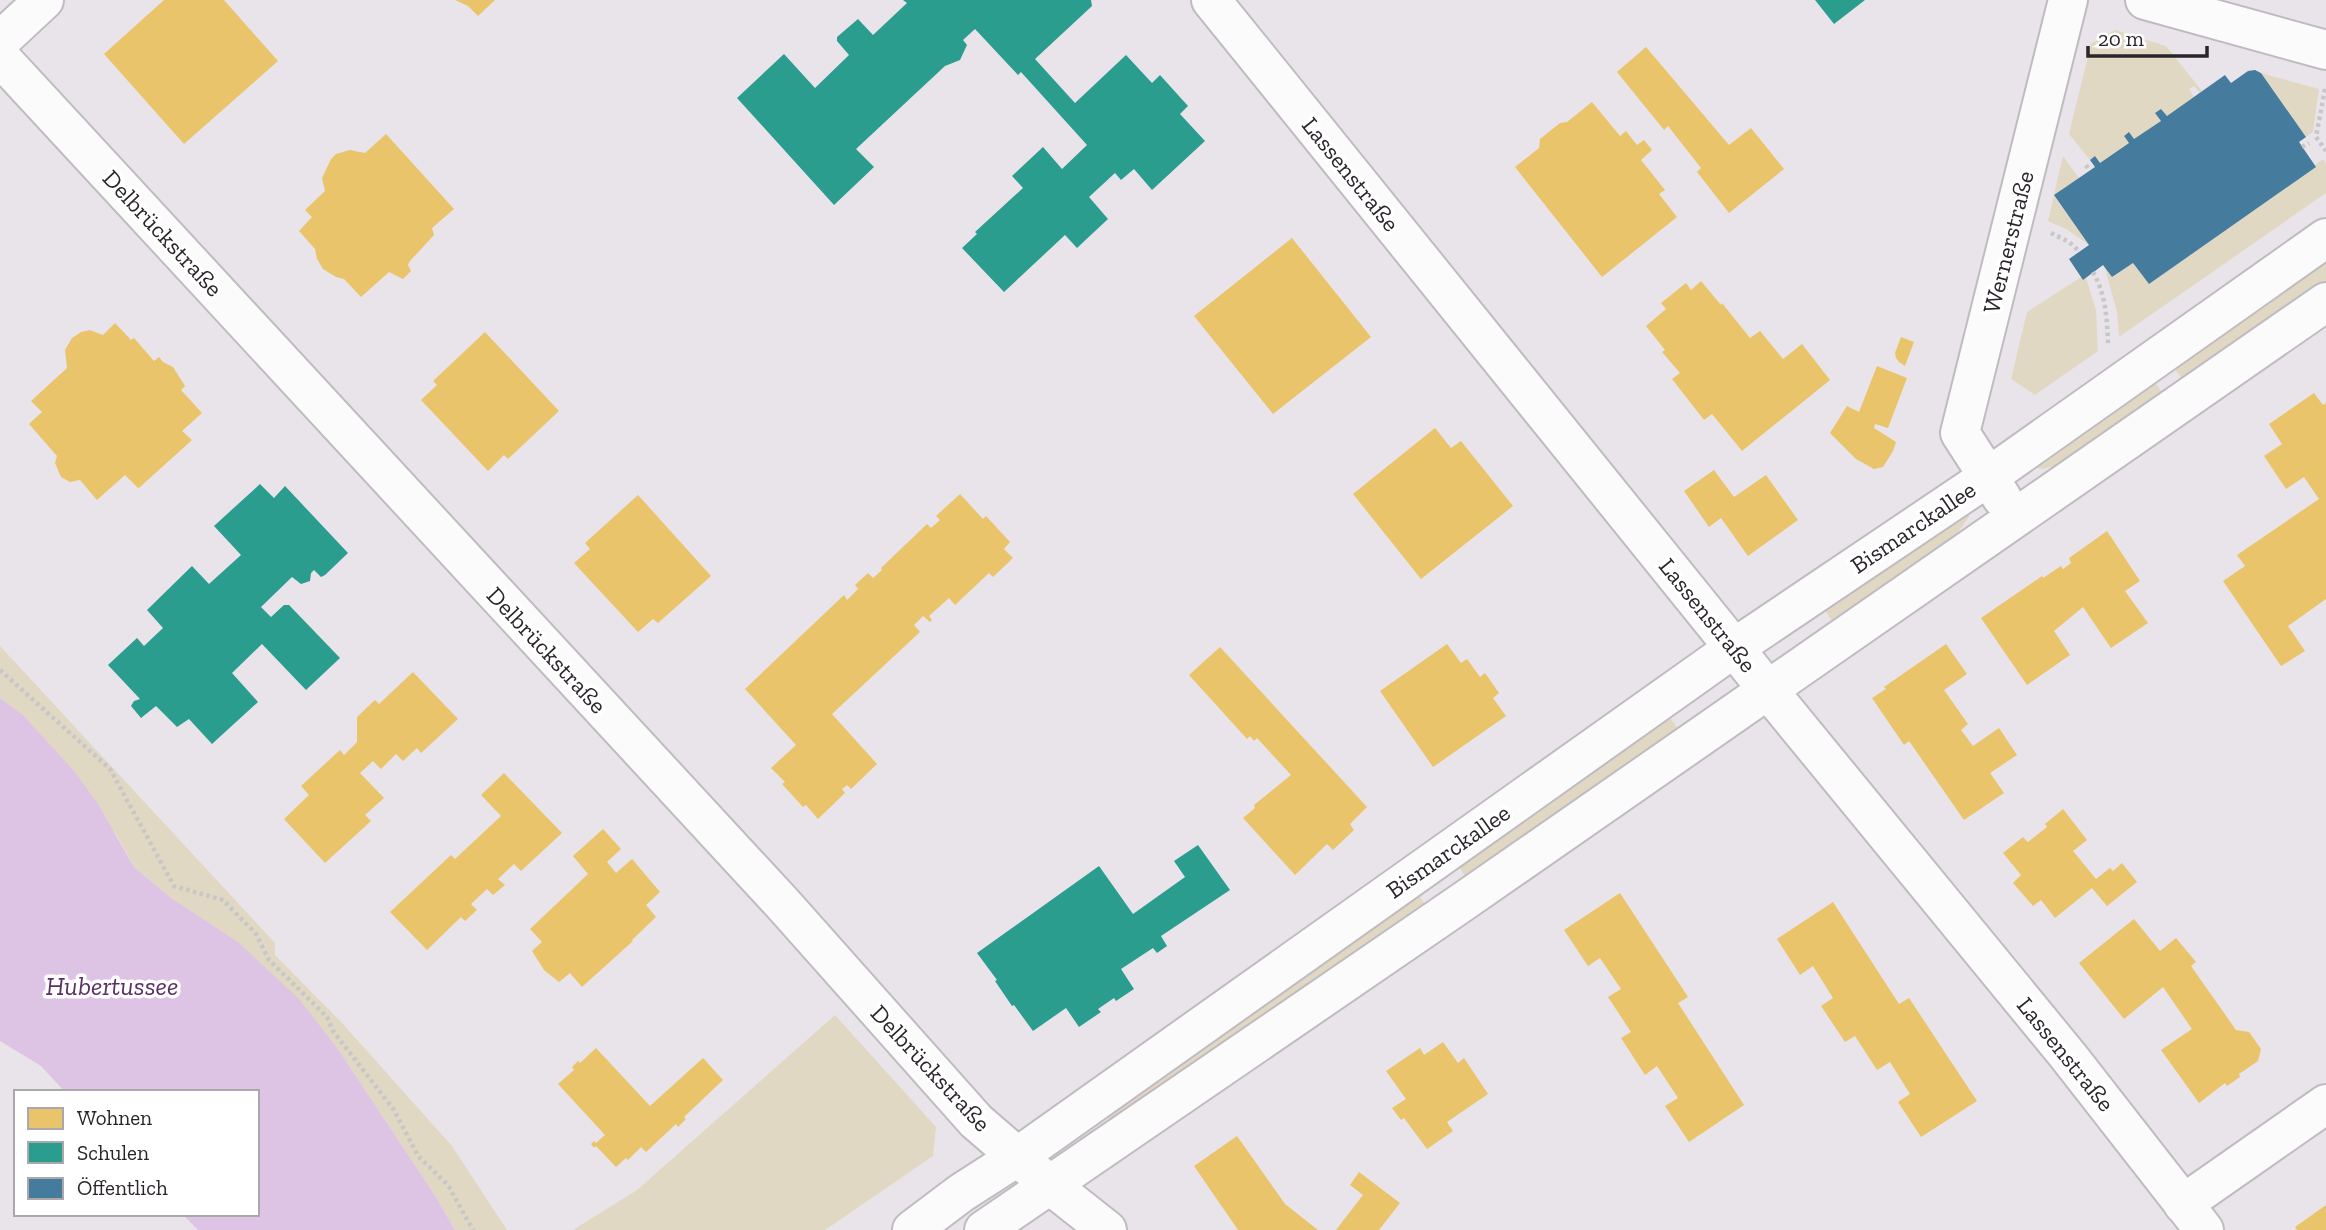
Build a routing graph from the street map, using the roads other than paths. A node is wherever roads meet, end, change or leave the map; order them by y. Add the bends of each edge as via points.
1 (44, 0) edge
2 (1211, 0) edge
3 (2068, 0) edge
4 (2145, 0) edge
5 (0, 41) edge
6 (2326, 50) edge
7 (0, 57) edge
8 (2326, 237) edge
9 (2326, 302) edge
10 (1988, 477) junction
11 (2015, 517) junction
12 (1734, 648) junction
13 (1768, 690) junction
14 (1433, 861) junction
15 (1464, 901) junction
16 (2326, 1104) edge
17 (1017, 1157) junction
18 (1050, 1185) junction
19 (2194, 1217) edge
20 (912, 1230) edge
21 (984, 1230) edge
22 (1107, 1230) edge

1 - 5 street
2 - 12 street, Lassenstraße
3 - 10 street, Wernerstraße via 1960,433
4 - 6 street
7 - 17 street, Delbrückstraße via 783,904 976,1121
8 - 10 street, Bismarckallee
9 - 11 street, Bismarckallee
10 - 11 street, Bismarckallee
10 - 12 street, Bismarckallee
11 - 13 street, Bismarckallee
12 - 13 street, Lassenstraße
12 - 14 street, Bismarckallee
13 - 15 street, Bismarckallee
13 - 19 street, Lassenstraße via 2070,1057
14 - 15 street
14 - 17 street, Bismarckallee
15 - 18 street, Bismarckallee
16 - 19 street
17 - 18 street, Delbrückstraße
17 - 20 street, Bismarckallee
18 - 21 street, Bismarckallee
18 - 22 street, Delbrückstraße

